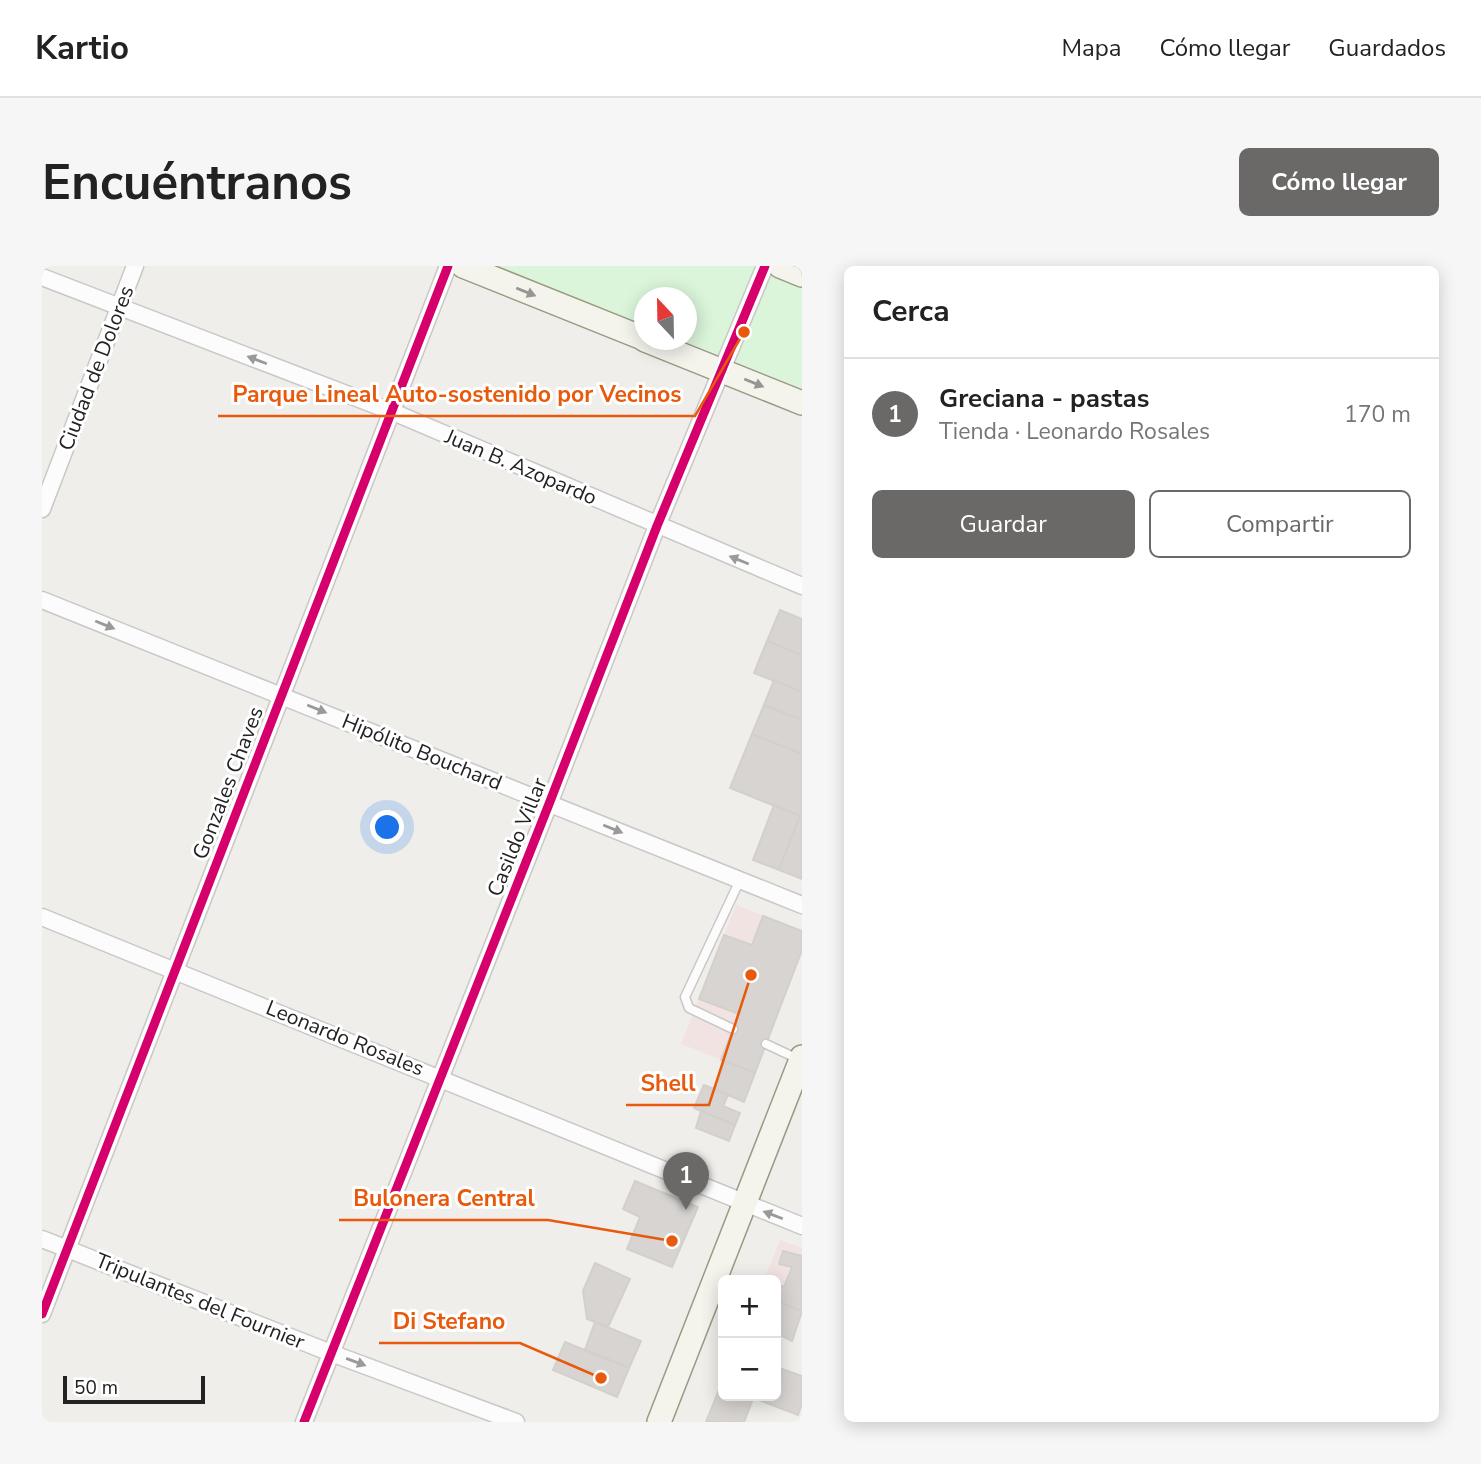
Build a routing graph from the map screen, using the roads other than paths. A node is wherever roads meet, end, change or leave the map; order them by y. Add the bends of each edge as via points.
1 (135, 266) edge
2 (448, 266) edge
3 (463, 266) edge
4 (765, 266) edge
5 (780, 266) edge
6 (802, 275) edge
7 (42, 277) edge
8 (120, 307) junction
9 (634, 335) edge
10 (672, 350) edge
11 (722, 370) junction
12 (802, 403) edge
13 (393, 412) junction
14 (42, 509) edge
15 (657, 526) junction
16 (802, 586) edge
17 (42, 600) edge
18 (282, 695) junction
19 (549, 804) junction
20 (740, 880) junction
21 (802, 905) edge
22 (42, 917) edge
23 (174, 969) junction
24 (733, 1029) dead end
25 (766, 1044) dead end
26 (801, 1059) edge
27 (441, 1077) junction
28 (745, 1204) junction
29 (802, 1226) edge
30 (42, 1239) edge
31 (68, 1249) junction
32 (42, 1314) edge
33 (331, 1353) junction
34 (304, 1422) edge
35 (516, 1422) edge
36 (659, 1422) edge

1 - 8 street, Ciudad de Dolores
2 - 13 street, Gonzales Chaves
3 -> 9 street
4 - 11 street, Casildo Villar
5 - 6 street
7 - 8 street, Juan B. Azopardo
13 -> 8 street, Juan B. Azopardo
8 - 14 street, Ciudad de Dolores
10 - 11 street
11 -> 12 street
11 - 15 street, Casildo Villar
13 - 15 street, Juan B. Azopardo
13 - 18 street, Gonzales Chaves
16 -> 15 street, Juan B. Azopardo
15 - 19 street, Casildo Villar
17 -> 18 street, Hipólito Bouchard
18 -> 19 street, Hipólito Bouchard
18 - 23 street, Gonzales Chaves
19 -> 20 street, Hipólito Bouchard
19 - 27 street, Casildo Villar
20 - 21 street, Hipólito Bouchard
20 - 24 lane via 685,997 689,1008
22 - 23 street, Leonardo Rosales
23 - 27 street, Leonardo Rosales
23 - 31 street, Gonzales Chaves
25 - 26 lane
26 - 28 street
27 - 28 street, Leonardo Rosales
27 - 33 street, Casildo Villar
29 -> 28 street, Leonardo Rosales
28 - 36 street
30 - 31 street, Tripulantes del Fournier
31 - 32 street, Gonzales Chaves
31 - 33 street, Tripulantes del Fournier
33 - 34 street, Casildo Villar
33 -> 35 street, Tripulantes del Fournier

